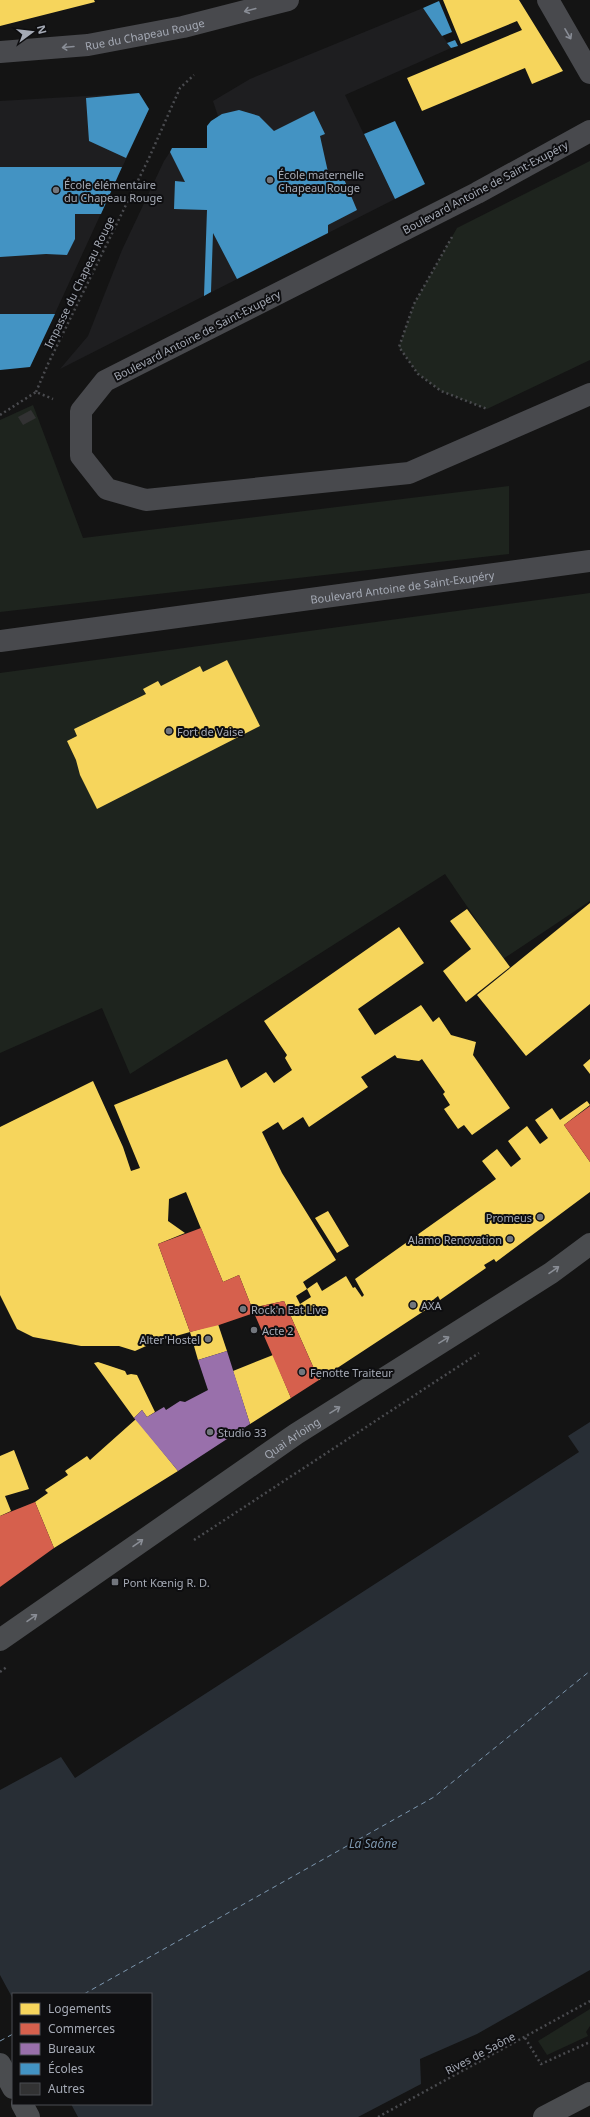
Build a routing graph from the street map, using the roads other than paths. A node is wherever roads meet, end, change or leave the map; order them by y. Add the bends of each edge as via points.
1 (288, 0) edge
2 (548, 0) edge
3 (0, 52) edge
4 (590, 73) edge
5 (590, 131) edge
6 (590, 394) edge
7 (590, 560) edge
8 (0, 641) edge
9 (590, 1244) edge
10 (0, 1640) edge
11 (0, 2064) edge
12 (12, 2086) edge
13 (590, 2093) edge
14 (23, 2105) edge
15 (29, 2117) edge
16 (544, 2117) edge

1 -> 3 street, Rue du Chapeau Rouge via 183,27 88,45
2 -> 4 street
5 - 6 street, Boulevard Antoine de Saint-Exupéry via 477,193 105,381 81,411 81,456 107,489 146,500 409,474
7 - 8 street, Boulevard Antoine de Saint-Exupéry
10 -> 9 main road, Quai Arloing via 296,1434 551,1272
11 - 12 main road
13 - 16 main road
14 - 15 main road

